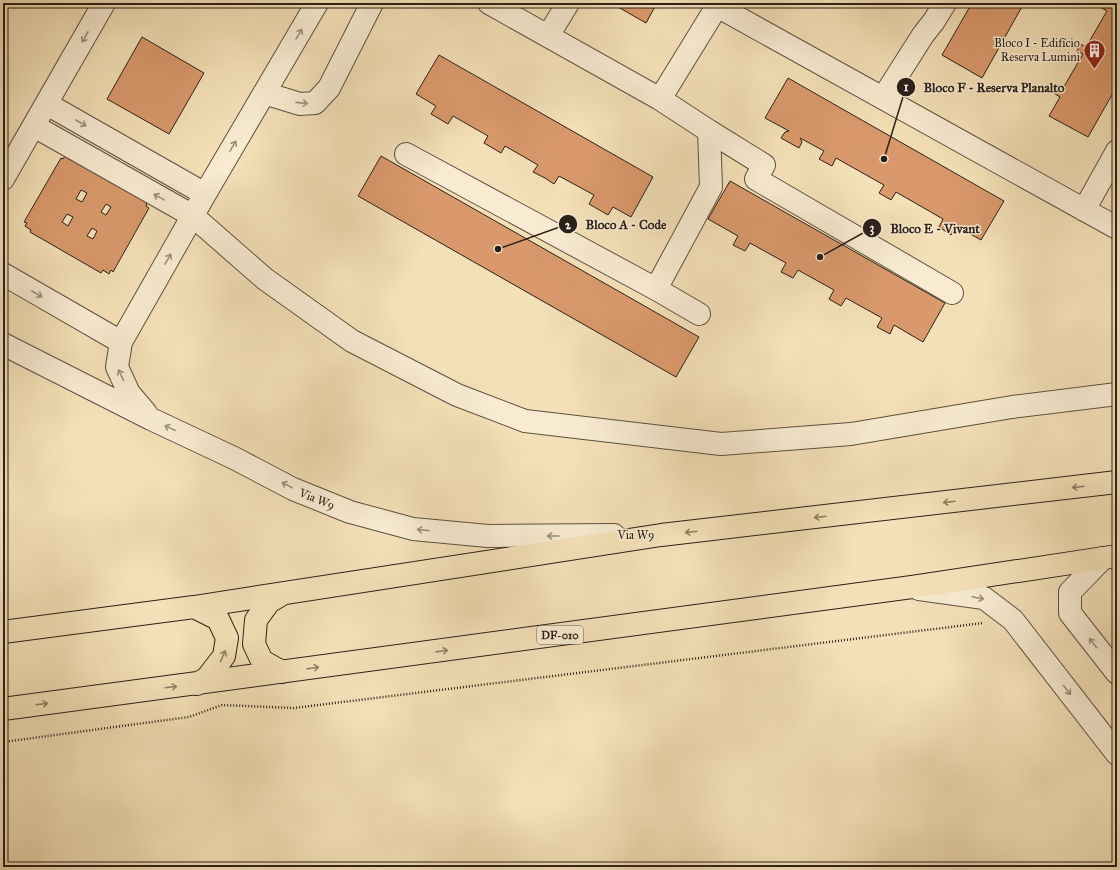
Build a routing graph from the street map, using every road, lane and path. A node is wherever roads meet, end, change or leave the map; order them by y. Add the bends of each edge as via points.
1 (104, 3) edge
2 (317, 3) edge
3 (372, 3) edge
4 (489, 3) edge
5 (568, 3) edge
6 (945, 3) edge
7 (718, 5) edge
8 (548, 36) junction
9 (264, 93) junction
10 (883, 98) junction
11 (660, 99) junction
12 (47, 104) junction
13 (34, 126) junction
14 (709, 131) junction
15 (11, 148) edge
16 (1117, 151) edge
17 (406, 154) dead end
18 (3, 180) edge
19 (205, 194) junction
20 (1084, 210) junction
21 (193, 216) junction
22 (1117, 228) edge
23 (3, 274) edge
24 (656, 289) junction
25 (952, 293) dead end
26 (699, 314) dead end
27 (121, 342) junction
28 (3, 344) edge
29 (1117, 394) edge
30 (151, 419) junction
31 (1117, 482) edge
32 (662, 535) junction
33 (1110, 557) edge
34 (912, 588) junction
35 (284, 593) junction
36 (194, 607) junction
37 (1013, 620) junction
38 (3, 632) edge
39 (282, 672) junction
40 (1117, 673) edge
41 (197, 684) junction
42 (3, 709) edge
43 (3, 742) edge
44 (1117, 754) edge

1 -> 12 street
9 -> 2 street
9 -> 3 street via 300,104 315,103 329,88
4 - 8 street
5 - 8 street
6 - 10 street
7 - 10 street
7 - 11 street
8 - 11 street
19 -> 9 street
10 - 20 street
11 - 14 street
12 - 13 street
12 -> 19 street
13 - 15 street
21 -> 13 street
14 - 24 street via 711,187
14 - 25 street via 764,165 756,179
15 - 18 street
16 - 20 street
17 - 24 street
19 - 21 street
20 - 22 street
27 -> 21 street
21 - 29 street via 265,279 352,341 457,395 525,421 721,444 851,434 1012,406
23 -> 27 street
24 - 26 street
30 -> 27 street via 129,393 117,367
28 - 30 street, Via W9
32 -> 30 street, Via W9 via 488,536 414,529 350,512 293,489
31 -> 32 main road
32 - 35 main road
33 - 34 main road, DF-010
40 -> 33 street via 1070,613 1070,592
34 -> 37 street via 984,598
39 -> 34 main road, DF-010
35 - 36 main road
35 - 39 main road via 269,602 256,620 254,644 262,660
36 - 38 main road
41 -> 36 main road via 207,678 224,656 227,638 218,619
37 - 43 path via 294,708 222,705 189,717
37 -> 44 street
39 - 41 main road, DF-010
42 -> 41 main road, DF-010

